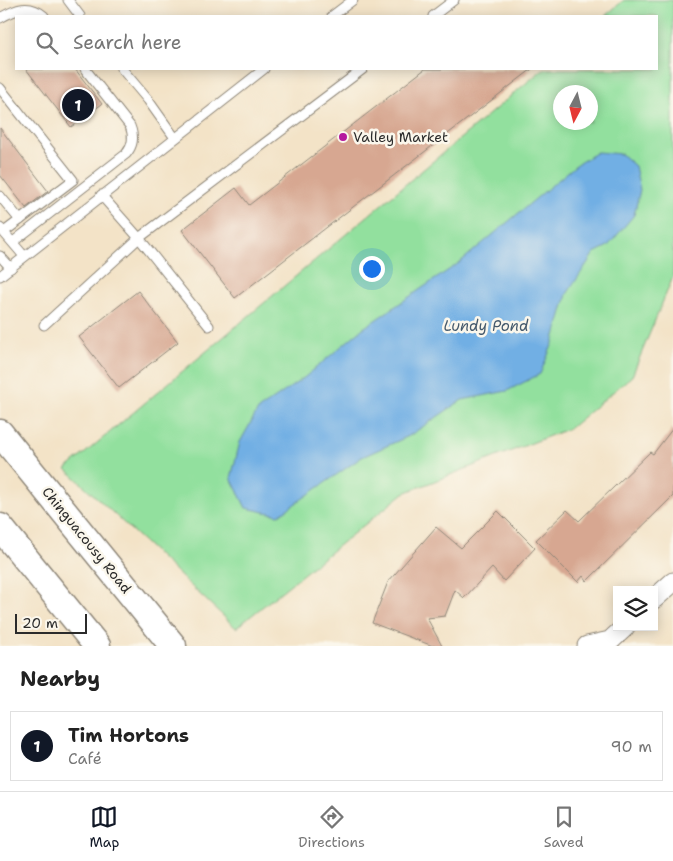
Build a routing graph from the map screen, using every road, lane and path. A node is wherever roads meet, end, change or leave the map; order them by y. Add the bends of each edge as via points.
1 (68, 0) edge
2 (353, 0) edge
3 (454, 0) edge
4 (42, 15) edge
5 (79, 15) edge
6 (333, 15) edge
7 (434, 15) edge
8 (0, 18) edge
9 (86, 70) edge
10 (123, 70) edge
11 (263, 70) edge
12 (362, 70) edge
13 (0, 88) edge
14 (175, 138) junction
15 (101, 195) junction
16 (0, 196) edge
17 (20, 220) junction
18 (2, 230) edge
19 (139, 238) junction
20 (13, 242) junction
21 (0, 256) edge
22 (24, 256) junction
23 (11, 268) junction
24 (0, 276) edge
25 (44, 325) dead end
26 (209, 326) dead end
27 (0, 433) edge
28 (0, 527) edge
29 (673, 582) edge
30 (658, 595) edge
31 (621, 631) edge
32 (97, 646) edge
33 (173, 646) edge
34 (587, 646) edge

1 - 5 lane
2 - 6 lane
3 - 7 lane
4 - 8 lane via 24,8
9 - 20 lane via 130,126 132,146
10 - 14 lane
11 - 14 lane
12 - 19 lane
13 - 17 lane via 73,180
14 - 15 lane
15 - 19 lane
15 - 22 lane
16 - 17 lane
17 - 18 lane
18 - 20 lane
19 - 25 lane
19 - 26 lane
20 - 22 lane
21 - 23 lane
22 - 23 lane
23 - 24 lane
27 - 33 main road, Chinguacousy Road
28 - 32 main road
29 - 30 street
31 - 34 street via 610,641

